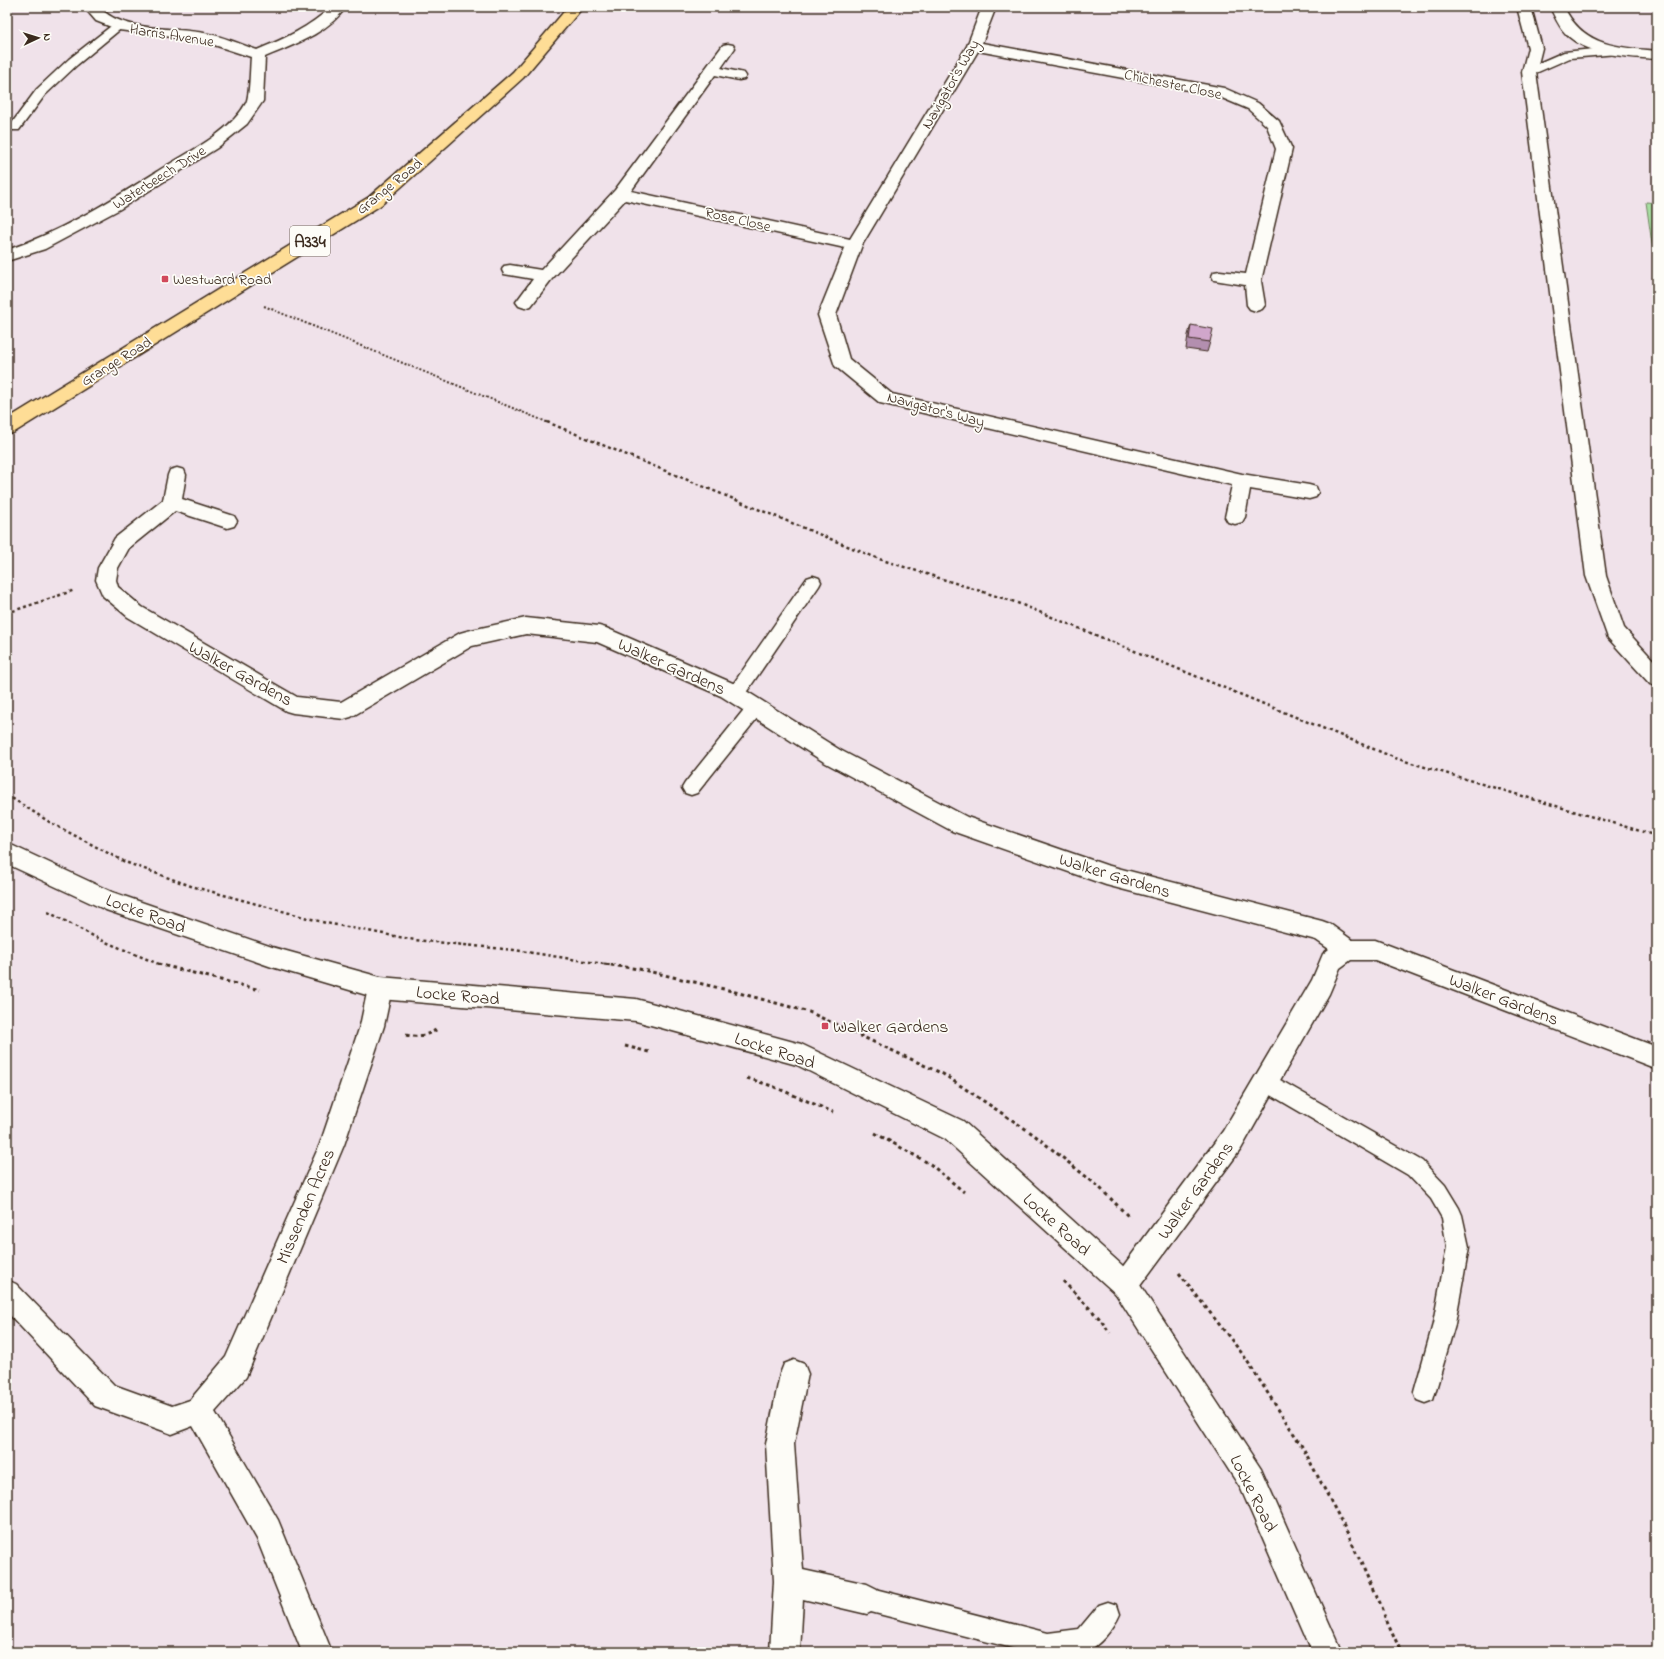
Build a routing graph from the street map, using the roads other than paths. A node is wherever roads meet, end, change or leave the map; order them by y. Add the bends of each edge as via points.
1 (91, 7) edge
2 (339, 7) edge
3 (576, 7) edge
4 (989, 7) edge
5 (1524, 7) edge
6 (1557, 7) edge
7 (119, 25) junction
8 (974, 46) junction
9 (728, 48) dead end
10 (1613, 51) junction
11 (258, 54) junction
12 (1657, 55) edge
13 (711, 70) junction
14 (1529, 72) junction
15 (739, 76) dead end
16 (14, 127) dead end
17 (621, 194) junction
18 (854, 246) junction
19 (7, 256) edge
20 (510, 270) dead end
21 (546, 276) junction
22 (1220, 276) dead end
23 (1253, 281) junction
24 (526, 302) dead end
25 (1256, 306) dead end
26 (7, 428) edge
27 (177, 475) dead end
28 (1242, 481) junction
29 (1310, 492) dead end
30 (172, 503) junction
31 (1235, 517) dead end
32 (227, 521) dead end
33 (813, 582) dead end
34 (1657, 678) edge
35 (735, 695) junction
36 (756, 707) junction
37 (691, 788) dead end
38 (7, 853) edge
39 (1348, 950) junction
40 (380, 988) junction
41 (1657, 1058) edge
42 (1266, 1081) junction
43 (1125, 1285) junction
44 (7, 1293) edge
45 (794, 1374) dead end
46 (1425, 1392) dead end
47 (199, 1410) junction
48 (789, 1581) junction
49 (867, 1599) joint
50 (1108, 1614) dead end
51 (317, 1652) edge
52 (786, 1652) edge
53 (1327, 1652) edge

1 - 7 street, Harris Avenue via 101,18
2 - 11 street via 321,24 294,40
3 - 26 main road, Grange Road / A334 via 518,75 375,201
4 - 8 street, Navigator's Way
5 - 14 street via 1535,48
6 - 10 street via 1560,19 1576,37
7 - 11 street, Harris Avenue via 204,37
7 - 16 lane via 41,92
8 - 18 street, Navigator's Way
8 - 23 street, Chichester Close via 1219,91 1253,106 1274,124 1284,148
9 - 13 street
10 - 12 street
10 - 14 lane via 1568,55
11 - 19 street, Waterbeech Drive via 255,101 242,121 212,144 114,205 39,244
13 - 15 street
13 - 17 street
14 - 34 street via 1596,576 1615,632
17 - 18 street, Rose Close
17 - 21 street
18 - 28 street, Navigator's Way via 827,316 841,362 886,399
20 - 21 street
21 - 24 street
22 - 23 street
23 - 25 street, Chichester Close
27 - 30 street
28 - 29 street, Navigator's Way
28 - 31 street
30 - 32 street
30 - 35 street, Walker Gardens via 122,543 108,568 106,580 110,591 135,612 293,705 344,711 468,639 526,626 599,634
33 - 35 lane
35 - 36 street, Walker Gardens
36 - 37 lane
36 - 39 street, Walker Gardens via 832,756 960,824 1106,875 1322,931
38 - 40 street, Locke Road via 106,900 272,958
39 - 41 street, Walker Gardens via 1375,950
39 - 42 street, Walker Gardens via 1331,961 1321,986
40 - 43 street, Locke Road via 636,1010 801,1055 954,1130
40 - 47 street, Missenden Acres via 372,1026 332,1145 236,1367
42 - 43 street, Walker Gardens via 1232,1140
42 - 46 lane via 1415,1168 1438,1192 1452,1215 1458,1247 1444,1324
43 - 53 street, Locke Road via 1251,1479
44 - 47 street, Missenden Acres via 105,1396 172,1420
45 - 48 street via 780,1444
47 - 51 street via 268,1530
48 - 49 street
48 - 52 street
49 - 50 lane via 1048,1644 1085,1640

